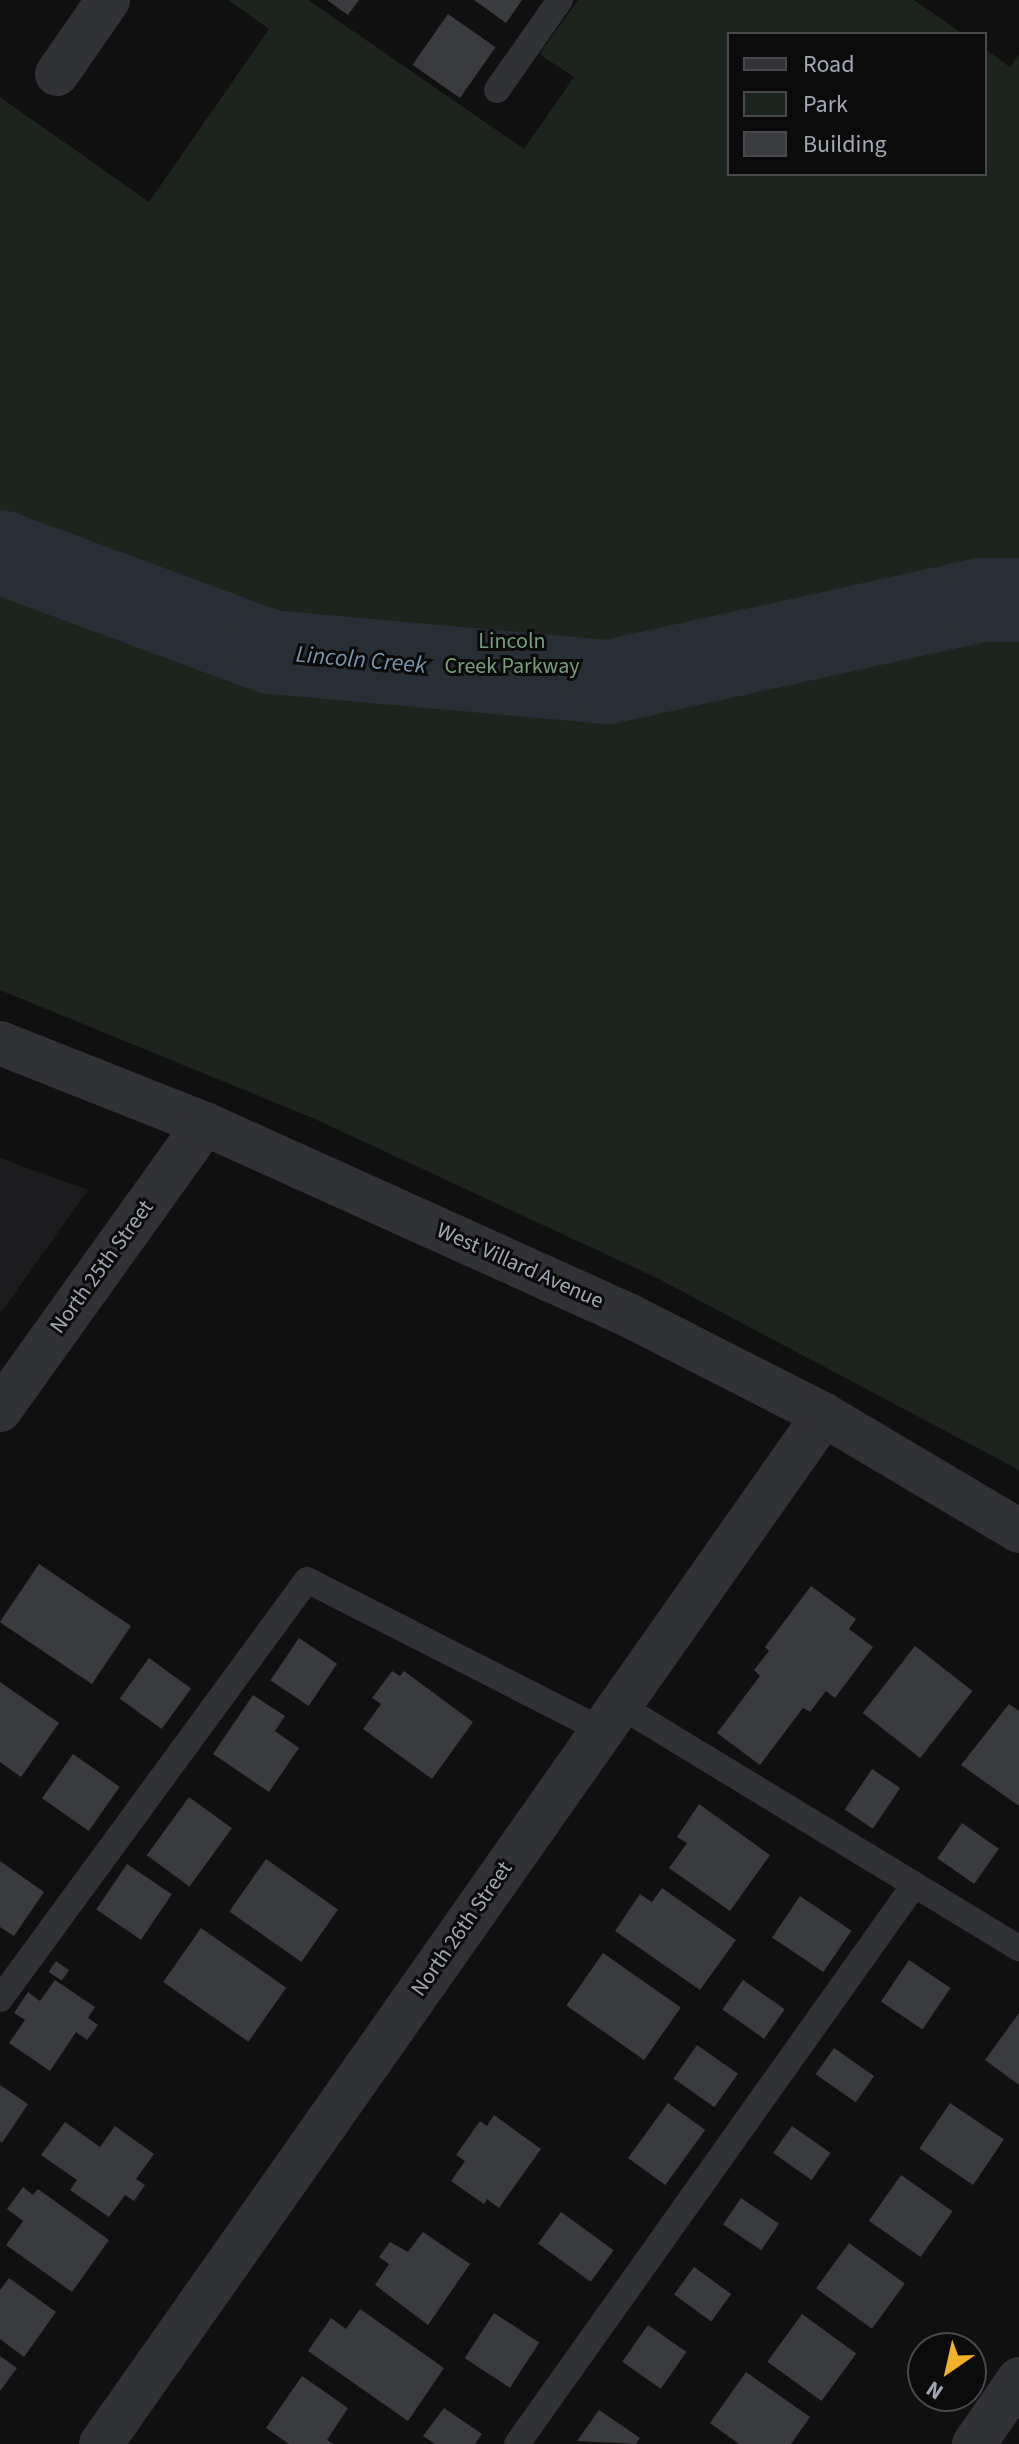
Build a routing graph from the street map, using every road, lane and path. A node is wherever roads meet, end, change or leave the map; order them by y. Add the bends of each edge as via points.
1 (108, 0) edge
2 (560, 0) edge
3 (57, 74) dead end
4 (497, 90) dead end
5 (0, 1043) edge
6 (205, 1124) junction
7 (0, 1410) edge
8 (824, 1415) junction
9 (1019, 1531) edge
10 (610, 1717) junction
11 (912, 1888) junction
12 (1019, 1948) edge
13 (0, 1999) edge
14 (1019, 2379) edge
15 (101, 2444) edge
16 (517, 2444) edge
17 (974, 2444) edge

1 - 3 street
2 - 4 lane
5 - 6 street, West Villard Avenue
6 - 7 street, North 25th Street
6 - 8 street, West Villard Avenue via 630,1316
8 - 9 street, West Villard Avenue
8 - 10 street, North 26th Street via 771,1497
10 - 11 lane
10 - 13 lane via 307,1580
10 - 15 street, North 26th Street
11 - 12 lane
11 - 16 lane
14 - 17 street

